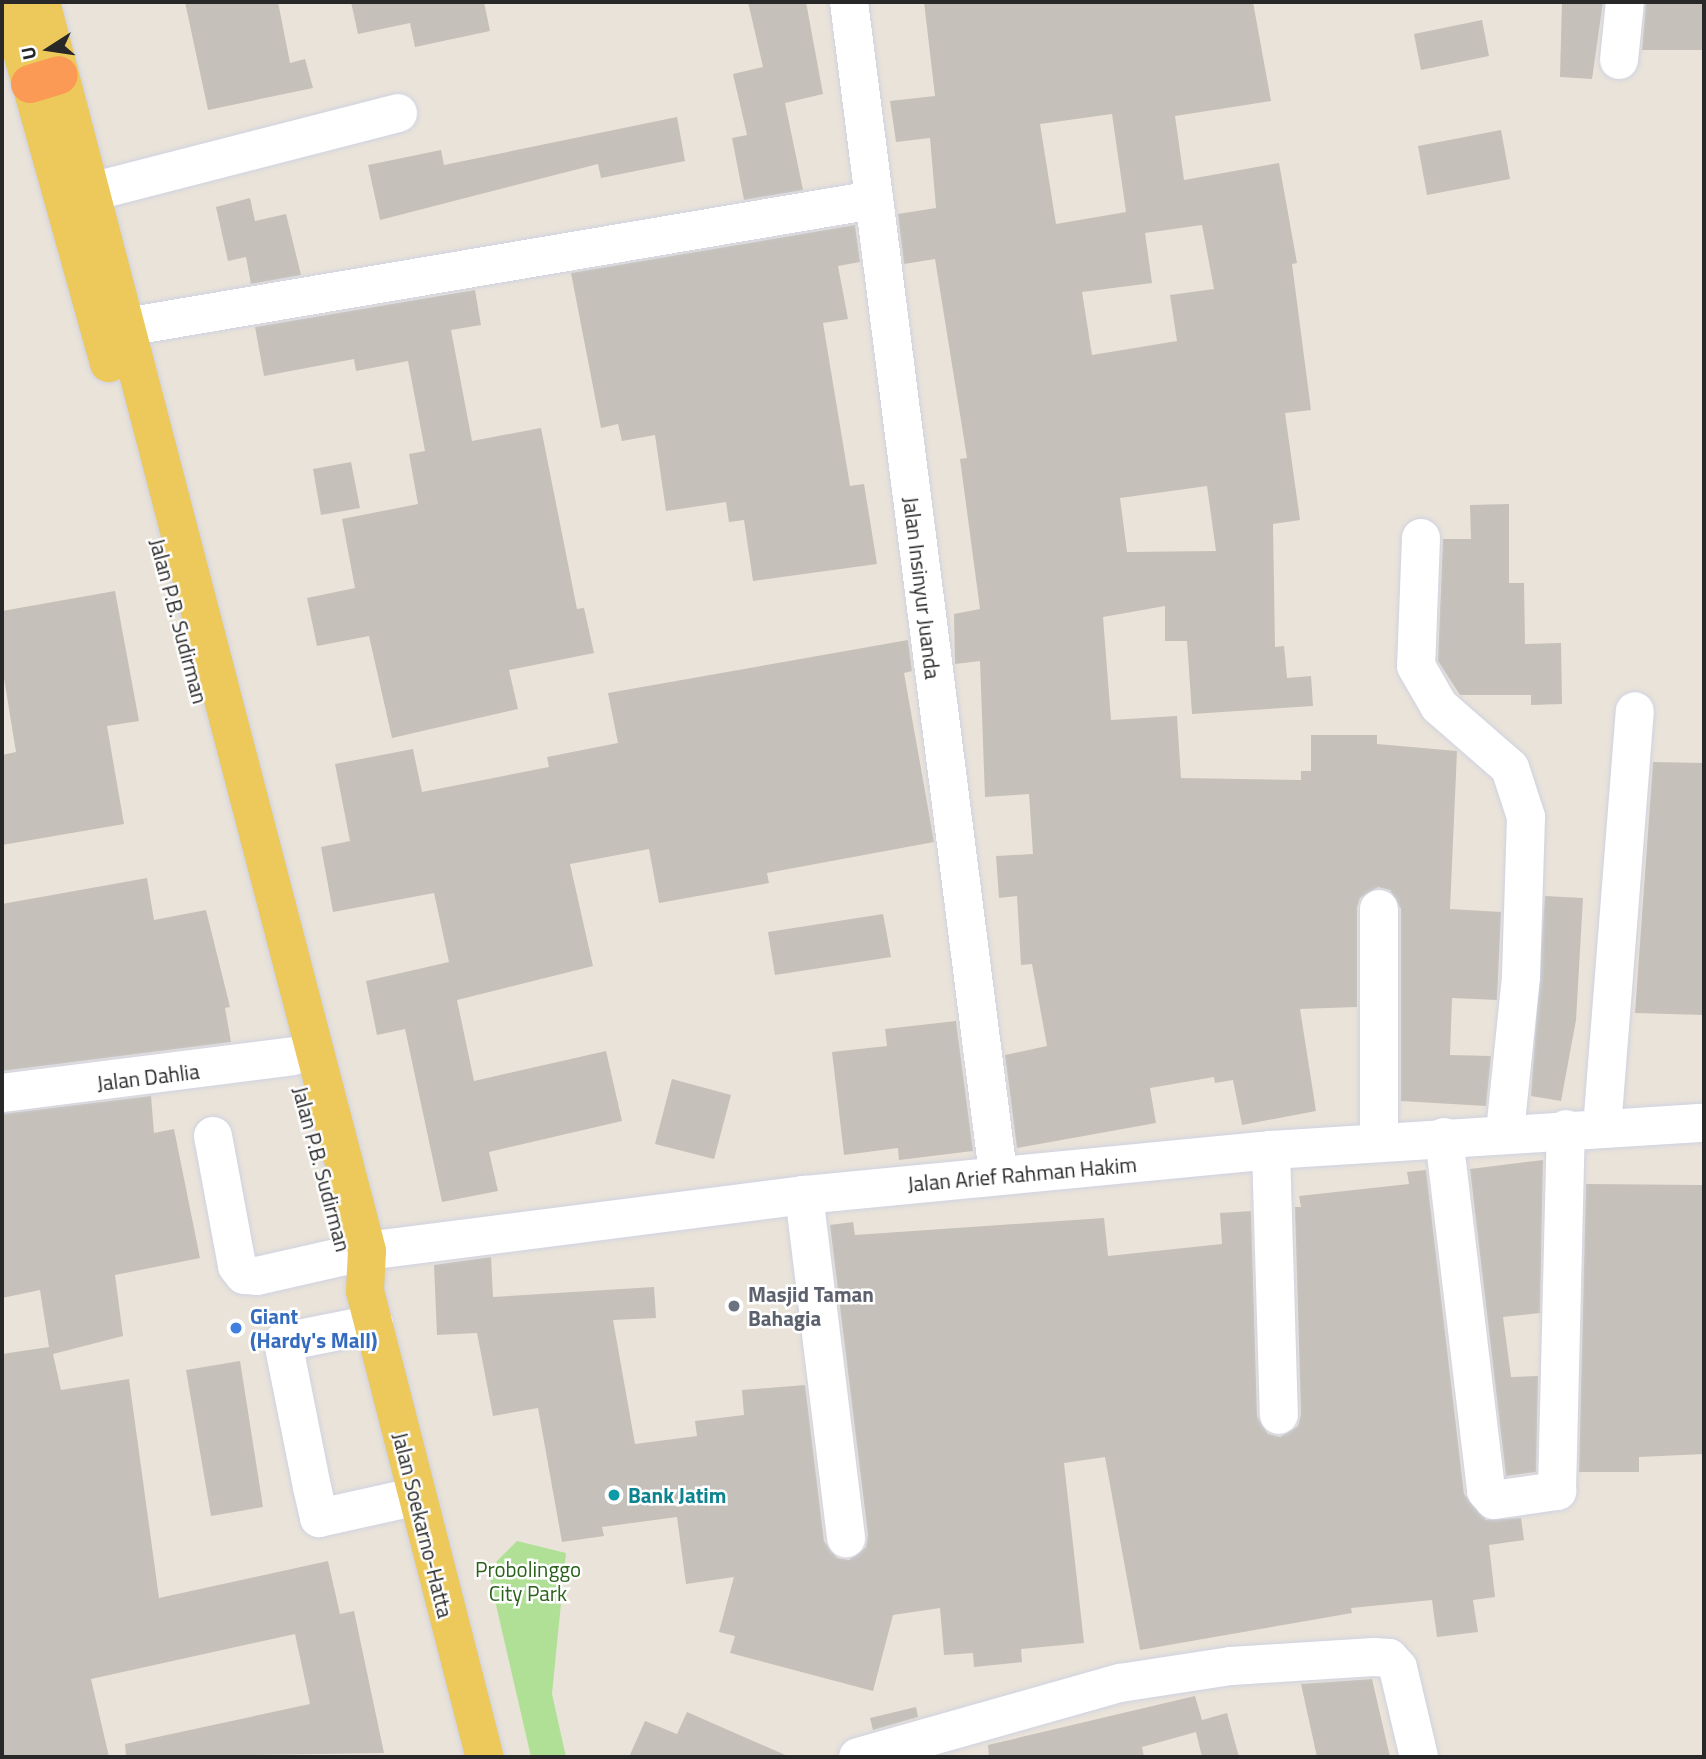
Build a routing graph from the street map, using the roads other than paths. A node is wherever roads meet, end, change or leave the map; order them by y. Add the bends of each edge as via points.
1 (8, 2) edge
2 (41, 2) edge
3 (849, 2) edge
4 (1625, 2) edge
5 (1619, 60) dead end
6 (44, 80) junction
7 (398, 113) dead end
8 (92, 191) junction
9 (873, 200) junction
10 (127, 327) junction
11 (1421, 538) dead end
12 (1635, 712) dead end
13 (1379, 909) dead end
14 (293, 1056) junction
15 (2, 1093) edge
16 (1704, 1123) edge
17 (1555, 1130) junction
18 (213, 1136) dead end
19 (1444, 1138) junction
20 (1379, 1143) junction
21 (1271, 1150) junction
22 (998, 1174) junction
23 (804, 1195) junction
24 (355, 1254) junction
25 (370, 1307) junction
26 (1279, 1415) dead end
27 (414, 1497) junction
28 (846, 1538) dead end
29 (485, 1757) edge
30 (859, 1757) edge
31 (1419, 1757) edge

1 - 6 main road, Jalan P.B. Sudirman
2 - 6 main road, Jalan P.B. Sudirman
3 - 9 street, Jalan Insinyur Juanda
4 - 5 street
6 - 8 main road, Jalan P.B. Sudirman
6 - 14 main road, Jalan P.B. Sudirman via 135,451
7 - 8 street
8 - 10 main road, Jalan P.B. Sudirman
9 - 10 street
9 - 22 street, Jalan Insinyur Juanda
10 - 24 main road, Jalan P.B. Sudirman
11 - 17 street via 1416,666 1439,706 1510,768 1526,817 1521,977
12 - 17 street
13 - 20 street
14 - 15 street, Jalan Dahlia
14 - 24 main road, Jalan P.B. Sudirman
16 - 17 street, Jalan Arief Rahman Hakim
17 - 19 street, Jalan Arief Rahman Hakim
17 - 19 street via 1557,1491 1494,1500 1486,1491
18 - 24 street, Jalan Arief Rahman Hakim via 244,1275
19 - 20 street, Jalan Arief Rahman Hakim
20 - 21 street, Jalan Arief Rahman Hakim
21 - 22 street, Jalan Arief Rahman Hakim
21 - 26 street
22 - 23 street, Jalan Arief Rahman Hakim
23 - 24 street, Jalan Arief Rahman Hakim
23 - 28 street
24 - 25 main road, Jalan P.B. Sudirman
25 - 27 main road, Jalan Soekarno-Hatta
25 - 27 street via 283,1342 314,1498 319,1518
27 - 29 main road, Jalan Soekarno-Hatta
30 - 31 street via 1120,1683 1231,1666 1374,1657 1389,1658 1398,1668

